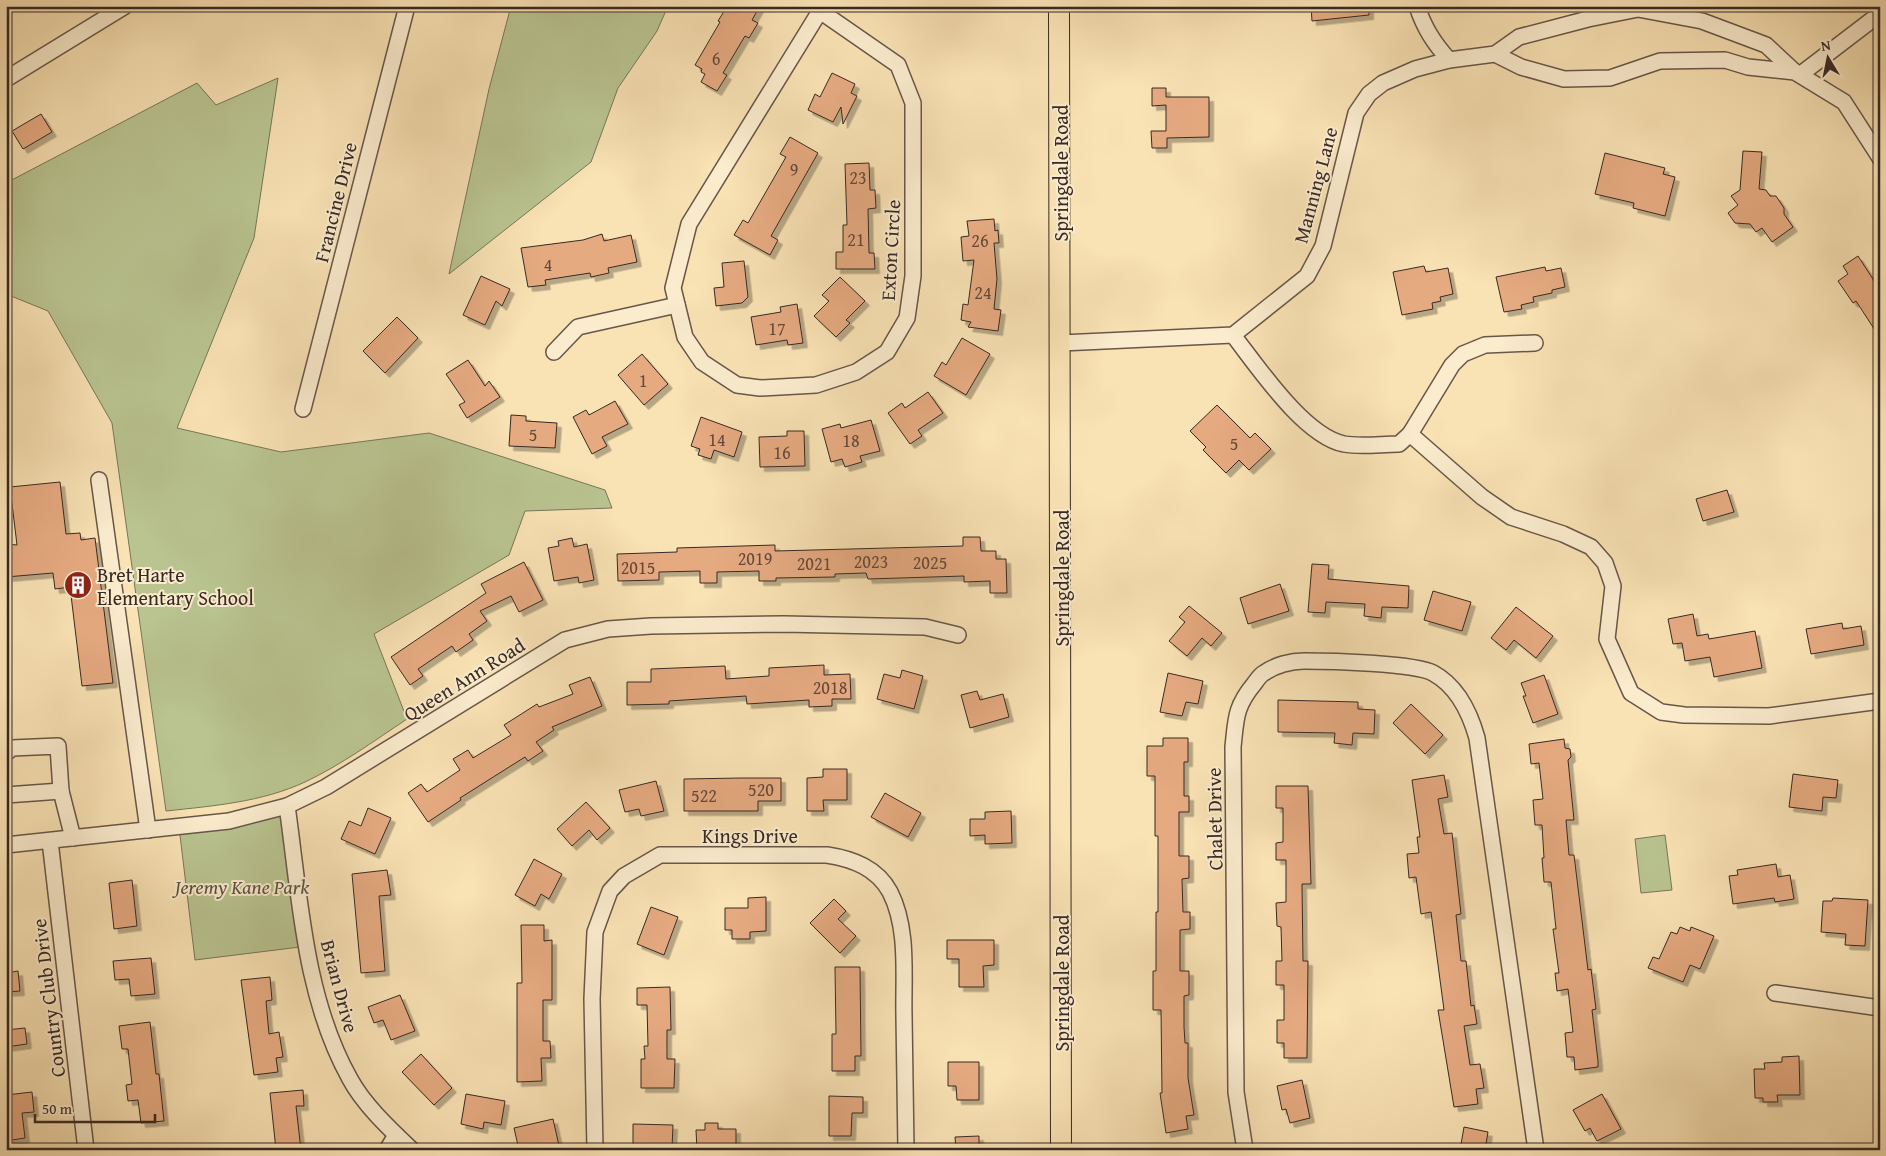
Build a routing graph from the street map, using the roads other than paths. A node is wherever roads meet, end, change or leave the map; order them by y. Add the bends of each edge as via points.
1 (125, 6) edge
2 (407, 6) edge
3 (1059, 6) edge
4 (1418, 6) edge
5 (822, 9) edge
6 (1880, 19) edge
7 (1495, 54) junction
8 (1449, 60) junction
9 (1798, 73) junction
10 (6, 78) edge
11 (1880, 158) edge
12 (677, 305) junction
13 (1233, 335) junction
14 (1060, 343) junction
15 (1535, 343) dead end
16 (554, 352) dead end
17 (303, 409) dead end
18 (1410, 434) junction
19 (99, 480) dead end
20 (958, 634) dead end
21 (1880, 701) edge
22 (6, 753) edge
23 (62, 791) junction
24 (6, 795) edge
25 (287, 806) junction
26 (148, 830) junction
27 (73, 838) junction
28 (50, 841) junction
29 (6, 845) edge
30 (1775, 993) dead end
31 (1880, 1008) edge
32 (396, 1134) junction
33 (86, 1150) edge
34 (387, 1150) edge
35 (412, 1150) edge
36 (596, 1150) edge
37 (906, 1150) edge
38 (1061, 1150) edge
39 (1245, 1150) edge
40 (1536, 1150) edge

1 - 10 street
2 - 17 street, Francine Drive
3 - 14 main road, Springdale Road
4 - 8 street via 1421,20 1433,42
5 - 12 street, Exton Circle via 689,224 673,288
5 - 12 street, Exton Circle via 898,65 913,103 913,276 906,318 887,352 856,372 816,385 760,388 737,385 702,362 685,337
6 - 9 street via 1873,20
7 - 8 street, Manning Lane
7 - 9 street, Manning Lane via 1520,67 1564,79 1610,78 1660,62 1725,60 1748,67
7 - 9 street, Manning Lane via 1519,37 1638,9 1702,21 1766,45
8 - 13 street, Manning Lane via 1415,69 1383,83 1370,94 1356,113 1324,246 1307,276
9 - 11 street, Manning Lane via 1844,102
12 - 16 street via 578,327
13 - 14 street
13 - 18 street via 1281,396 1319,434 1344,444 1398,444
14 - 38 main road, Springdale Road
15 - 18 street via 1486,345 1463,354 1452,364
18 - 21 street via 1482,497 1511,517 1591,547 1605,563 1613,586 1607,639 1631,693 1661,712 1769,716
19 - 26 street
20 - 25 street, Queen Ann Road via 925,627 784,624 651,626 582,634 565,640 326,787
22 - 23 street via 12,748 58,746
23 - 24 street
23 - 27 street
25 - 26 street, Queen Ann Road via 229,821
25 - 32 street, Brian Drive via 309,956 320,1007 350,1079
26 - 27 street, Queen Ann Road
27 - 28 street, Queen Ann Road
28 - 29 street, Queen Ann Road
28 - 33 street, Country Club Drive
30 - 31 street
32 - 34 street
32 - 35 street, Brian Drive
36 - 37 street, Kings Drive via 592,999 595,932 610,891 624,876 660,855 818,855 849,858 878,876 897,910 903,952
39 - 40 street, Chalet Drive via 1236,1092 1233,748 1236,719 1241,701 1263,673 1303,661 1410,667 1436,676 1449,685 1470,714 1477,738

